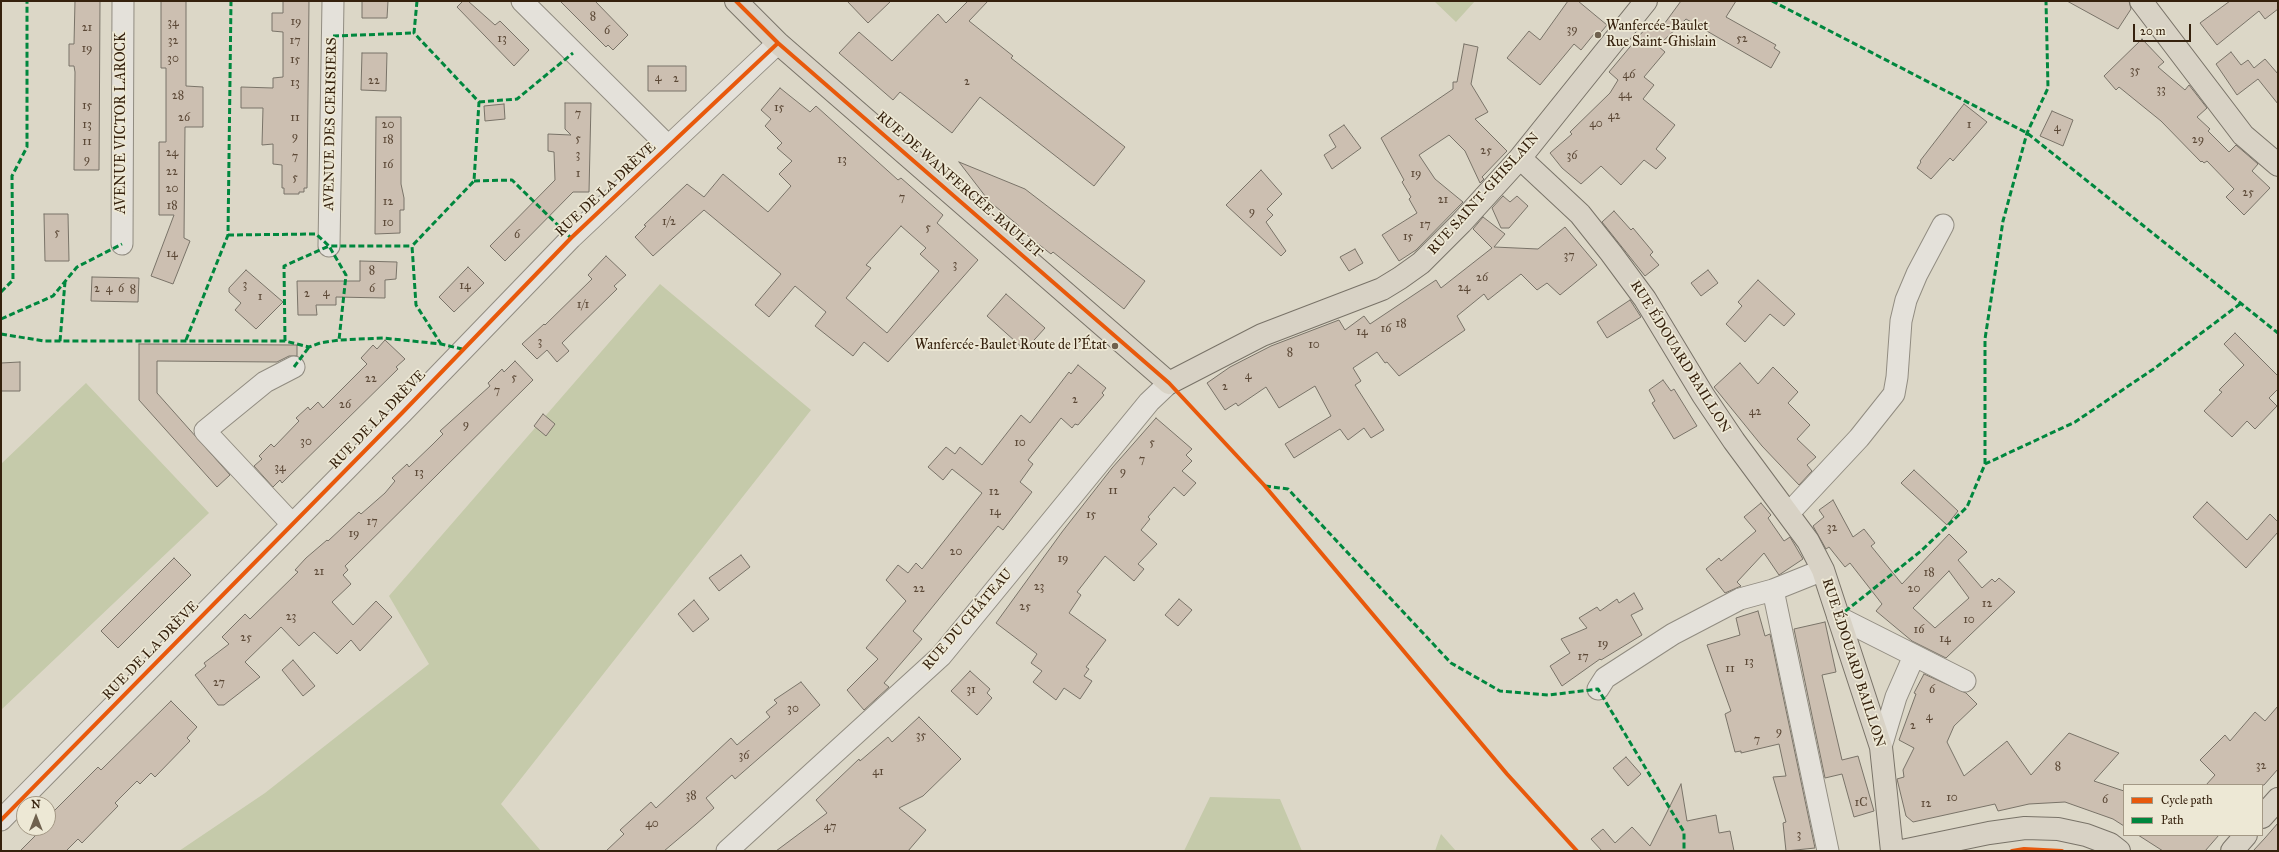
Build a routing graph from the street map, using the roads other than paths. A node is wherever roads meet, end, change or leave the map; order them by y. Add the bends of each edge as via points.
1 (123, 1) edge
2 (333, 1) edge
3 (522, 1) edge
4 (736, 1) edge
5 (1646, 1) edge
6 (2141, 1) edge
7 (778, 43) junction
8 (668, 146) junction
9 (1520, 158) junction
10 (2278, 165) edge
11 (1943, 225) dead end
12 (122, 244) dead end
13 (329, 246) dead end
14 (294, 367) dead end
15 (1169, 383) junction
16 (1788, 514) junction
17 (291, 523) junction
18 (1823, 570) junction
19 (1773, 590) junction
20 (1838, 617) junction
21 (1914, 656) junction
22 (1965, 681) dead end
23 (1598, 689) dead end
24 (1881, 747) junction
25 (2278, 799) edge
26 (2263, 816) edge
27 (1, 820) edge
28 (2245, 836) edge
29 (726, 851) edge
30 (1828, 851) edge
31 (1892, 851) edge
32 (1902, 851) edge
33 (2119, 851) edge
34 (2232, 851) edge

1 - 12 street, AVENUE VICTOR LAROCK
2 - 13 street, AVENUE DES CERISIERS
3 - 8 street
4 - 7 main road, RUE DE WANFERCÉE-BAULET
5 - 9 main road, RUE SAINT-GHISLAIN
6 - 10 main road via 2243,135
7 - 8 street, RUE DE LA DRÈVE
7 - 15 main road, RUE DE WANFERCÉE-BAULET
8 - 17 street, RUE DE LA DRÈVE via 571,238 402,413
9 - 15 main road, RUE SAINT-GHISLAIN via 1421,263 1400,278 1358,299 1262,335
9 - 16 main road, RUE ÉDOUARD BAILLON via 1580,214 1611,252 1645,299 1734,441
11 - 16 street via 1906,300 1901,321 1898,377 1894,394 1859,438
14 - 17 street via 265,382 205,431
15 - 29 street, RUE DU CHÂTEAU via 1149,402 941,656
16 - 18 main road, RUE ÉDOUARD BAILLON via 1808,541
17 - 27 street, RUE DE LA DRÈVE
18 - 19 street, RUE ÉDOUARD BAILLON
18 - 20 main road, RUE ÉDOUARD BAILLON
19 - 23 street, RUE ÉDOUARD BAILLON via 1740,599 1673,634 1605,678
19 - 30 street
20 - 21 street
20 - 24 main road, RUE ÉDOUARD BAILLON
21 - 22 street
21 - 24 street via 1896,697
24 - 31 main road, RUE ÉDOUARD BAILLON
25 - 26 main road
28 - 34 main road
32 - 33 main road via 2025,828 2058,829 2086,835 2110,844

